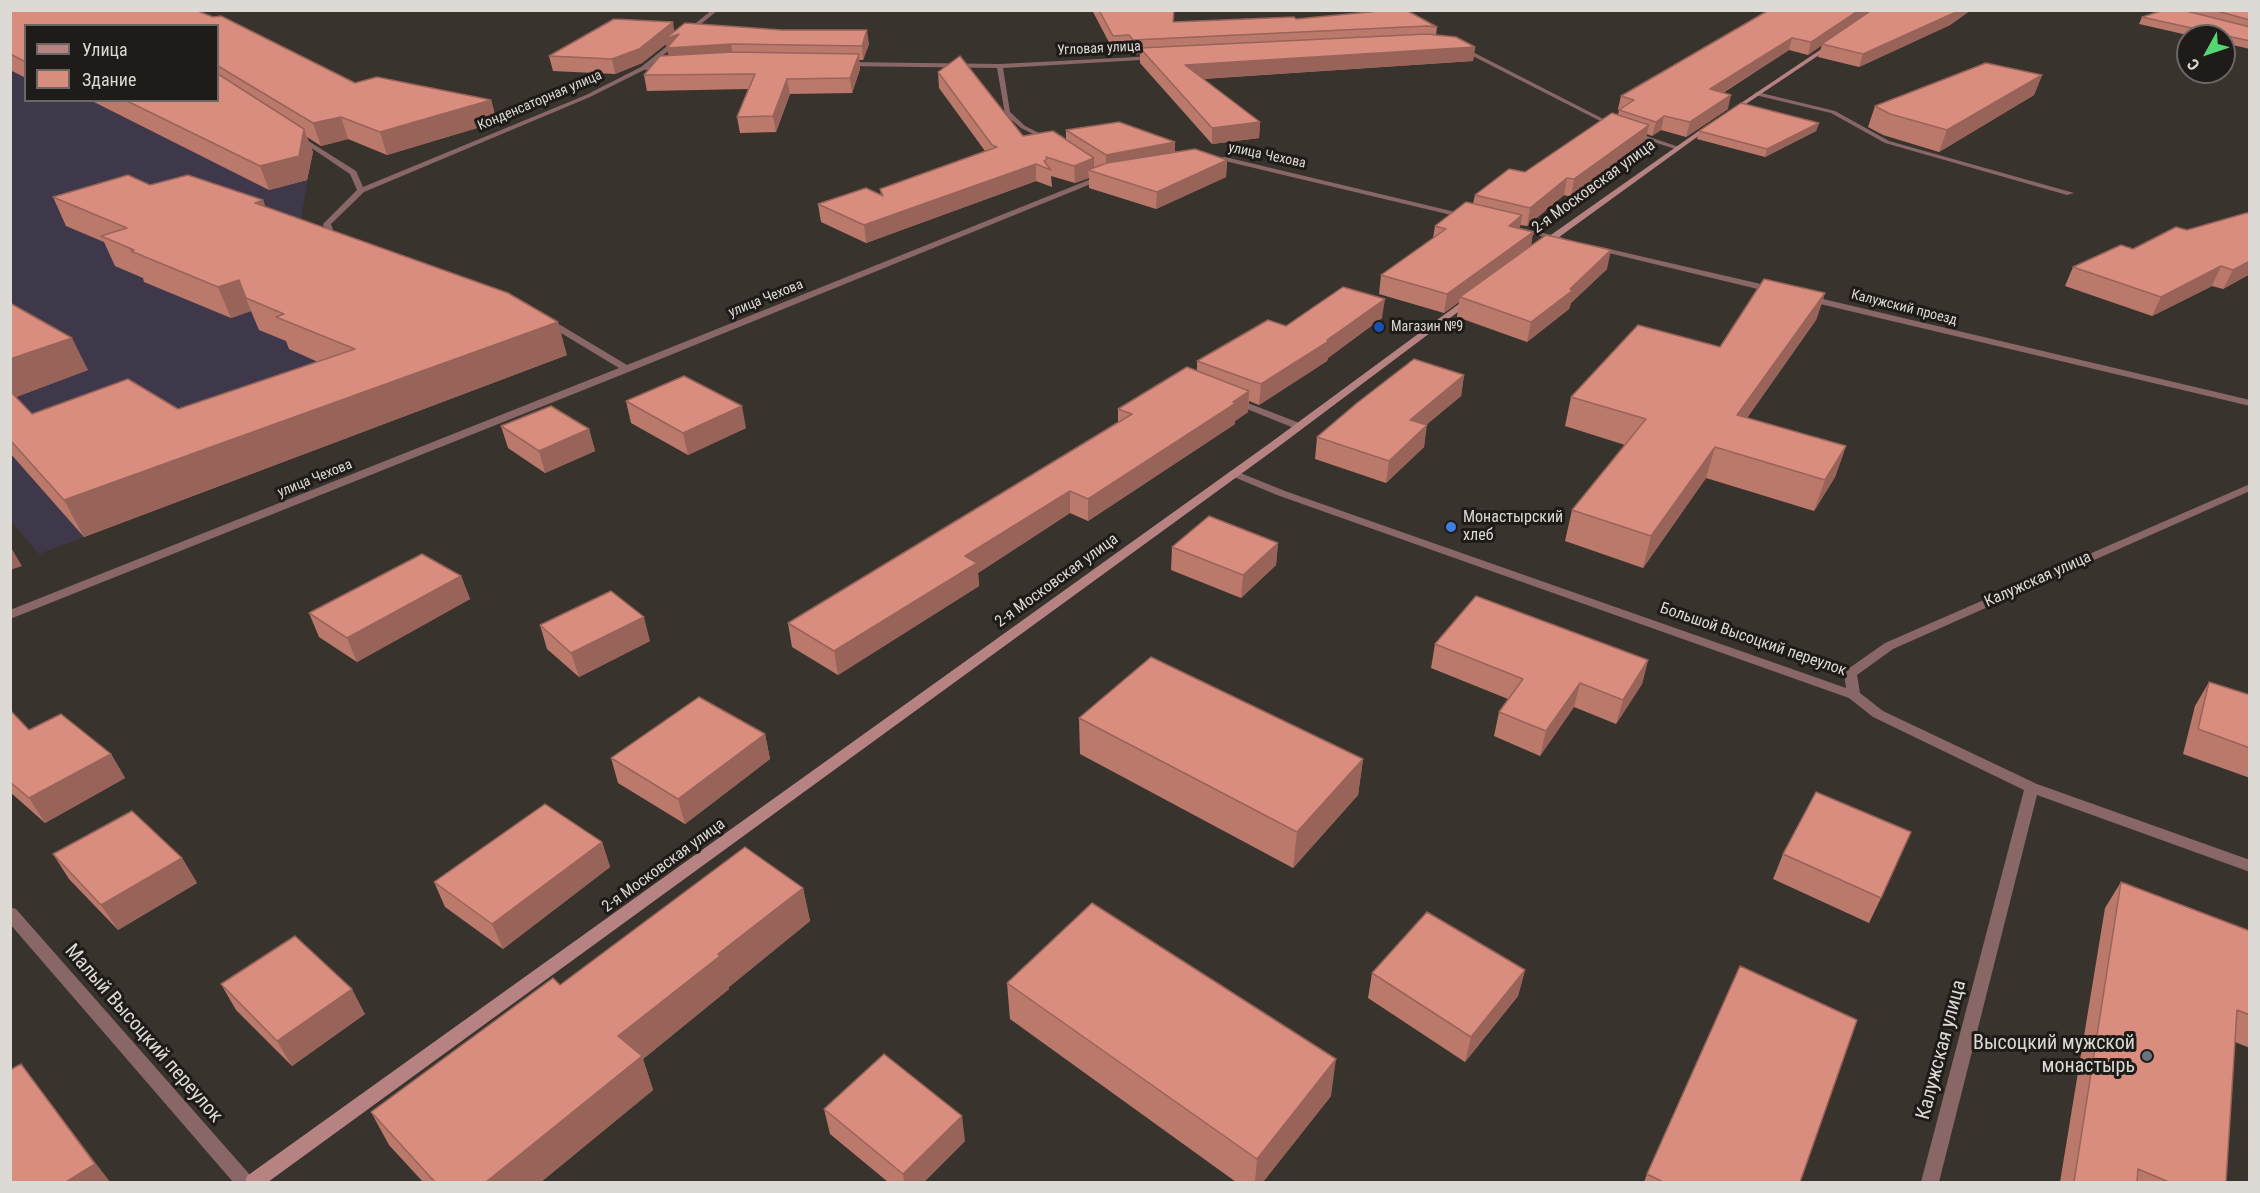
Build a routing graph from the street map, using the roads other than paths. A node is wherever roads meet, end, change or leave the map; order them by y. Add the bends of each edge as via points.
1 (716, 10) edge
2 (1844, 36) edge
3 (1454, 47) edge
4 (1165, 57) edge
5 (837, 64) edge
6 (677, 66) edge
7 (1000, 66) junction
8 (644, 68) junction
9 (1758, 94) junction
10 (294, 134) edge
11 (1058, 146) edge
12 (1677, 148) junction
13 (1195, 162) edge
14 (1095, 170) edge
15 (361, 190) junction
16 (2070, 193) dead end
17 (1476, 219) edge
18 (1511, 227) edge
19 (1553, 237) junction
20 (343, 242) edge
21 (1574, 242) edge
22 (1584, 245) edge
23 (1534, 251) edge
24 (1780, 292) edge
25 (1477, 293) edge
26 (1792, 295) edge
27 (540, 317) edge
28 (628, 369) junction
29 (1224, 397) edge
30 (2250, 403) edge
31 (1299, 426) junction
32 (1233, 473) junction
33 (2250, 487) edge
34 (10, 615) edge
35 (1854, 694) junction
36 (2032, 788) junction
37 (2250, 867) edge
38 (10, 914) edge
39 (244, 1182) edge
40 (254, 1182) edge
41 (1930, 1182) edge

1 - 8 street, Конденсаторная улица
2 - 9 street, 2-я Московская улица
3 - 12 street via 1464,48 1611,126
4 - 7 street, Угловая улица
5 - 7 street, Угловая улица
6 - 8 street
7 - 11 street via 1007,113 1023,127
8 - 15 street, Конденсаторная улица via 588,96
9 - 12 street, 2-я Московская улица
9 - 16 street via 1833,112 1887,142
10 - 15 street via 353,173
12 - 19 street, 2-я Московская улица
13 - 17 street, улица Чехова via 1225,159
14 - 28 street, улица Чехова via 1110,175
15 - 20 street via 327,224 332,237
18 - 19 street
19 - 21 street
19 - 23 street, 2-я Московская улица
22 - 24 street
25 - 31 street, 2-я Московская улица
26 - 30 street, Калужский проезд
27 - 28 street
28 - 34 street, улица Чехова
29 - 31 street
31 - 32 street, 2-я Московская улица
32 - 35 street, Большой Высоцкий переулок
32 - 40 street, 2-я Московская улица
33 - 35 street, Калужская улица via 1889,646 1850,674
35 - 36 street, Большой Высоцкий переулок via 1878,714
36 - 37 street, Большой Высоцкий переулок
36 - 41 street, Калужская улица
38 - 39 street, Малый Высоцкий переулок

